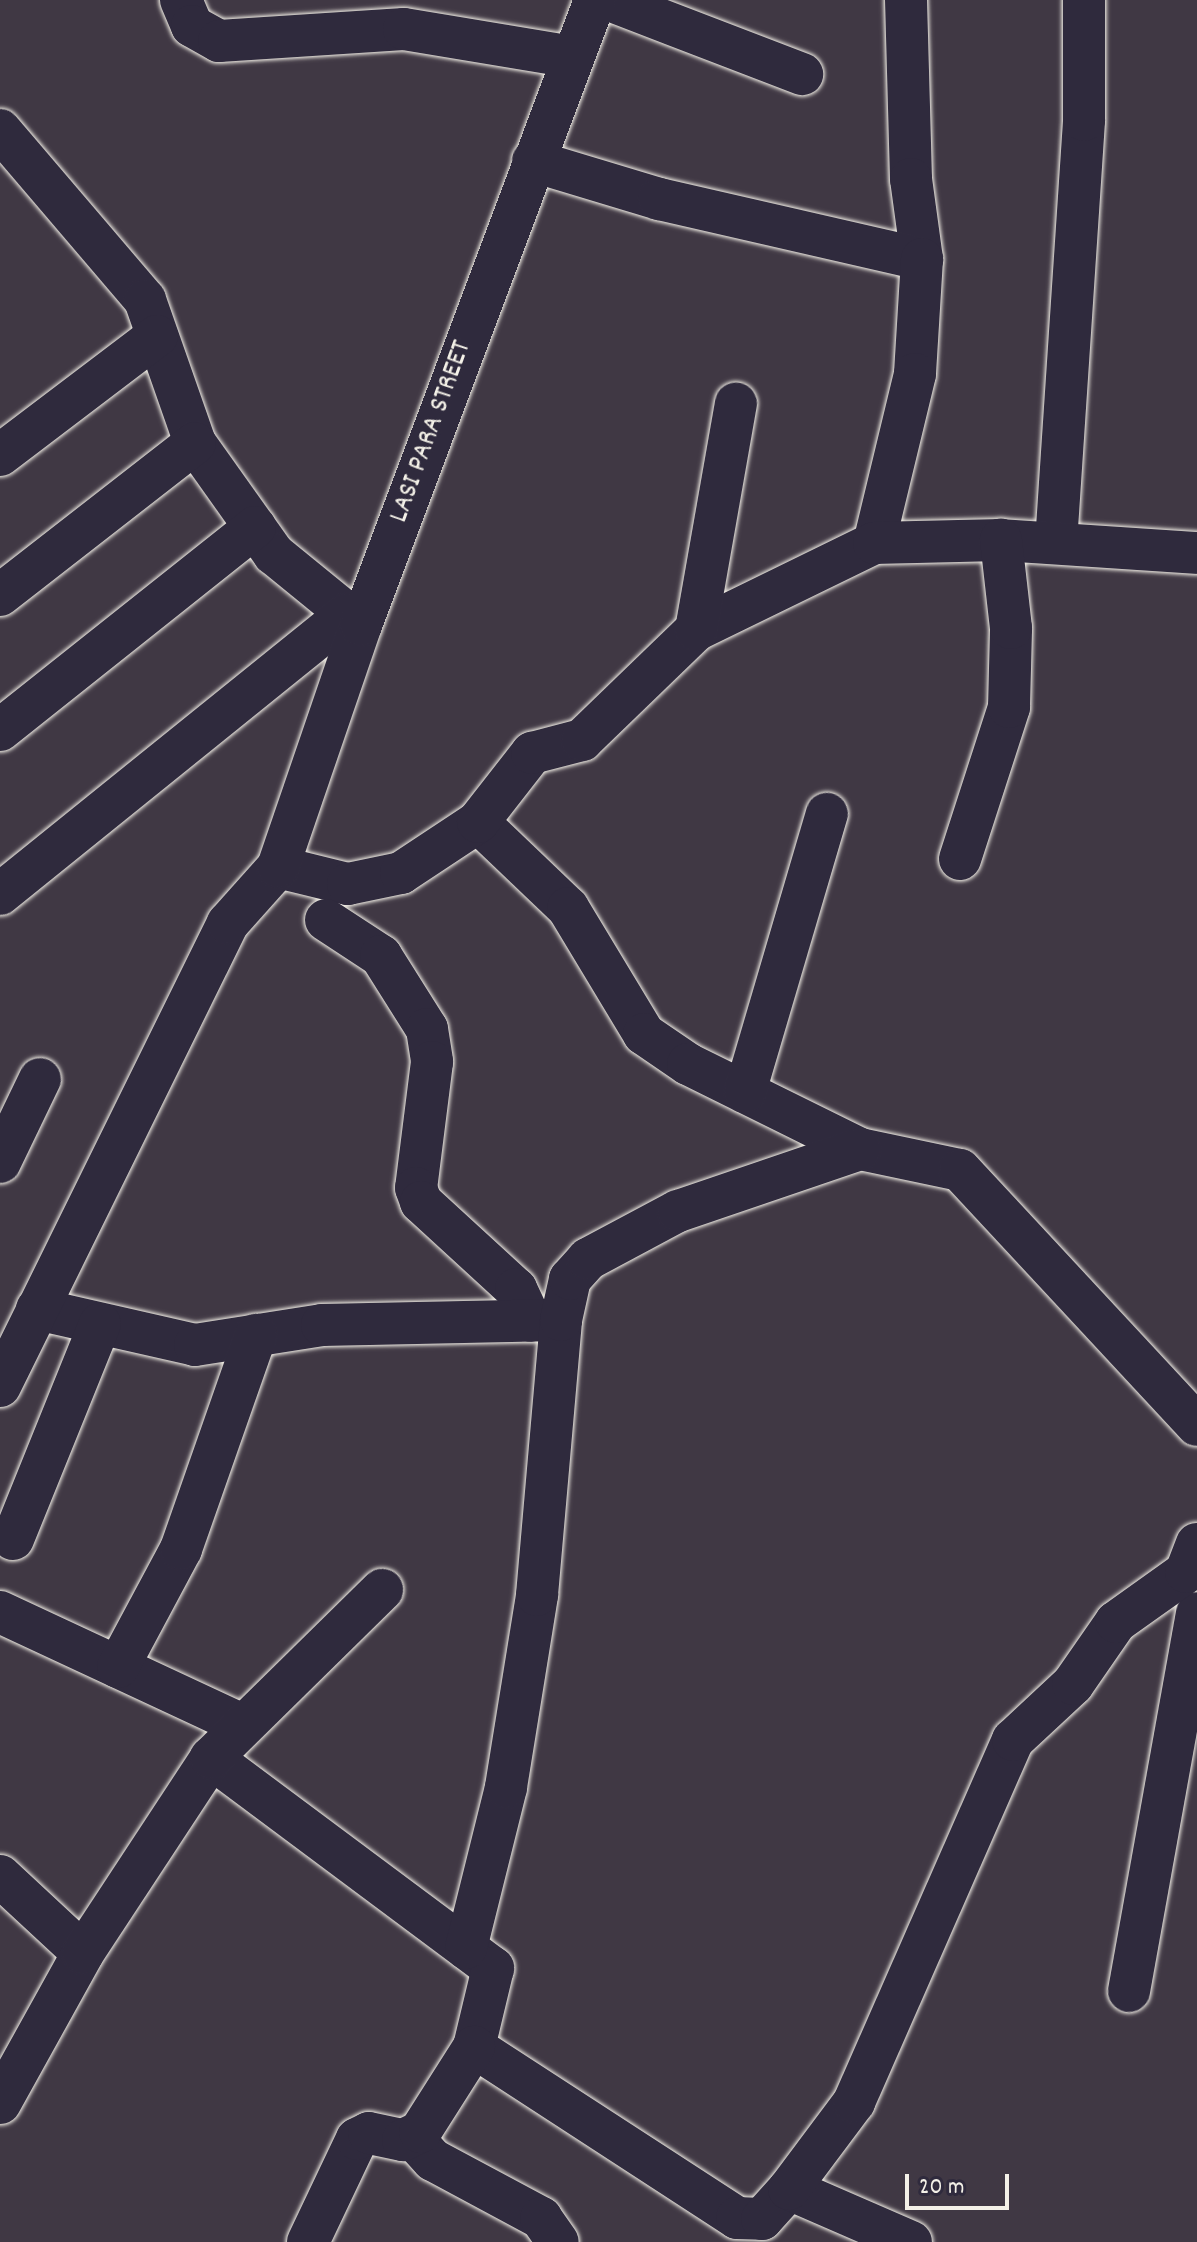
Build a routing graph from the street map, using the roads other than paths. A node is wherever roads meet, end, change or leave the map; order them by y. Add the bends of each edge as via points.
1 (181, 0) edge
2 (595, 0) edge
3 (609, 0) edge
4 (906, 0) edge
5 (1084, 0) edge
6 (573, 57) junction
7 (802, 74) dead end
8 (0, 130) edge
9 (533, 161) junction
10 (922, 259) junction
11 (157, 336) junction
12 (736, 404) dead end
13 (195, 443) junction
14 (0, 455) edge
15 (255, 527) junction
16 (1001, 540) junction
17 (874, 543) junction
18 (1056, 543) junction
19 (1197, 553) edge
20 (0, 595) edge
21 (354, 619) junction
22 (696, 630) junction
23 (0, 730) edge
24 (827, 814) dead end
25 (478, 822) junction
26 (960, 859) dead end
27 (278, 867) junction
28 (0, 894) edge
29 (326, 920) dead end
30 (40, 1079) dead end
31 (745, 1092) junction
32 (860, 1149) junction
33 (0, 1162) edge
34 (37, 1309) junction
35 (546, 1321) junction
36 (100, 1324) junction
37 (256, 1335) junction
38 (0, 1386) edge
39 (1197, 1425) edge
40 (13, 1539) dead end
41 (1194, 1585) edge
42 (382, 1590) dead end
43 (0, 1612) edge
44 (118, 1667) junction
45 (242, 1725) junction
46 (211, 1758) junction
47 (0, 1876) edge
48 (466, 1948) junction
49 (83, 1953) junction
50 (1129, 1991) dead end
51 (474, 2047) junction
52 (0, 2103) edge
53 (412, 2137) junction
54 (772, 2217) edge
55 (316, 2238) edge
56 (558, 2242) edge
57 (911, 2242) edge

1 - 6 street via 192,26 219,41 404,29
2 - 6 street, LASI PARA STREET
3 - 7 street
4 - 10 street via 911,179
5 - 18 street via 1084,120
6 - 9 street, LASI PARA STREET
8 - 11 street via 145,300
9 - 10 street via 659,199
9 - 21 street, LASI PARA STREET
10 - 17 street via 915,374
11 - 13 street
11 - 14 street
12 - 22 street
13 - 15 street
13 - 20 street
15 - 21 street via 274,554
15 - 23 street
16 - 17 street
16 - 18 street
16 - 26 street via 1011,628 1009,707
17 - 22 street
18 - 19 street
21 - 27 street, LASI PARA STREET
21 - 28 street
22 - 25 street via 582,740 532,753
24 - 31 street
25 - 27 street via 401,873 348,884
25 - 31 street via 568,908 644,1034
27 - 34 street via 228,923
29 - 35 street via 381,956 427,1029 432,1062 416,1188 421,1202
30 - 33 street
31 - 32 street
32 - 35 street via 678,1211 588,1259
32 - 39 street via 960,1170
34 - 36 street
34 - 38 street
35 - 37 street via 322,1325
35 - 48 street via 537,1595 506,1787
36 - 37 street via 195,1345
36 - 40 street
37 - 44 street via 181,1549
41 - 50 street
41 - 54 street via 1116,1622 1073,1684 1013,1740 854,2102
42 - 45 street
43 - 44 street
44 - 45 street
45 - 46 street
46 - 48 street
46 - 49 street
47 - 49 street
48 - 51 street via 493,1968
49 - 52 street
51 - 53 street
51 - 54 street via 737,2218
53 - 55 street via 369,2133 357,2139
53 - 56 street via 433,2160 541,2218
54 - 57 street

